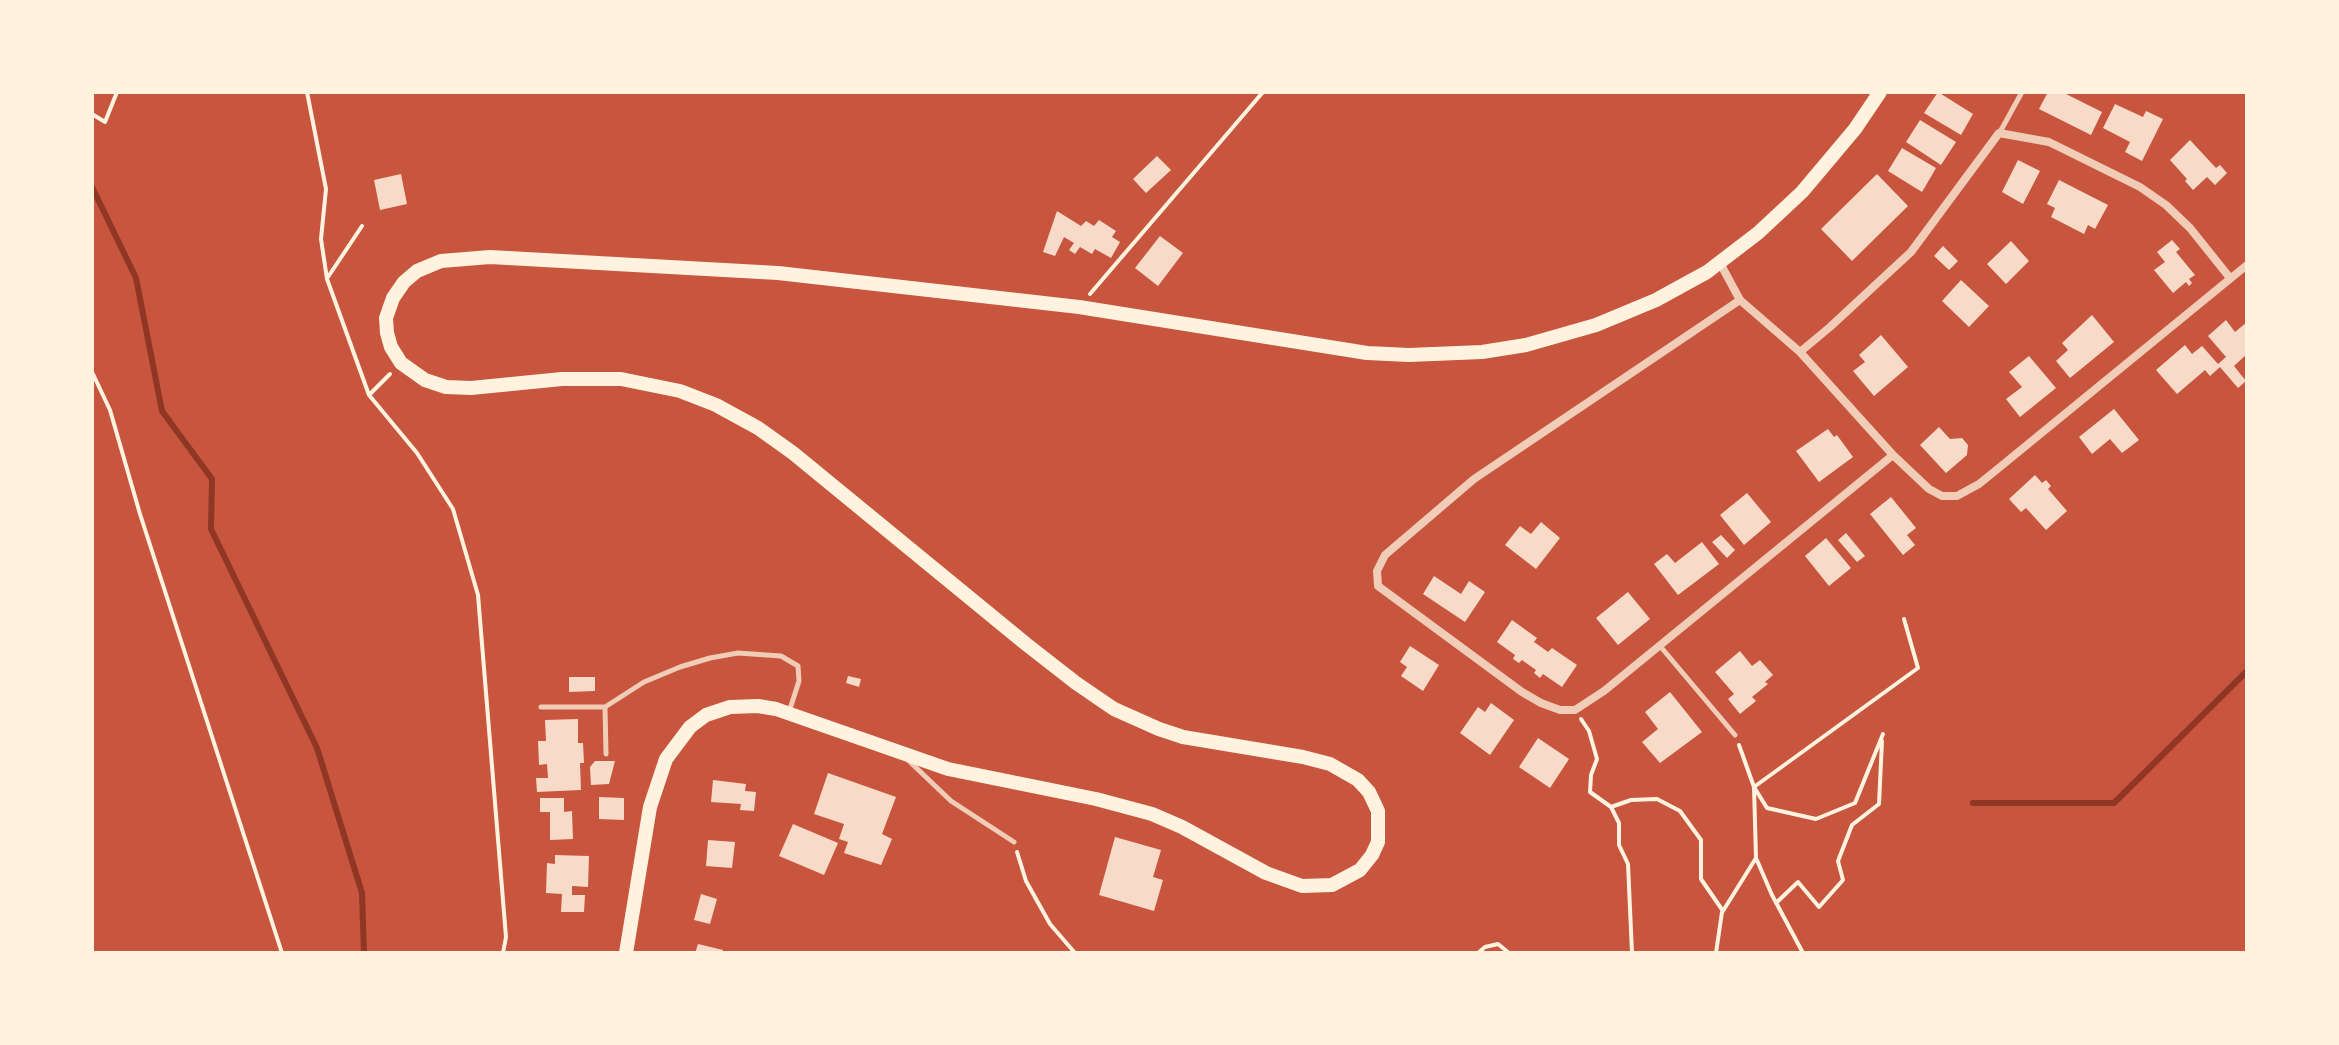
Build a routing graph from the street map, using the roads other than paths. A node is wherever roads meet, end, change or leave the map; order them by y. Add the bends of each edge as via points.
1 (1880, 92) edge
2 (2022, 92) edge
3 (1999, 133) junction
4 (1720, 263) junction
5 (2247, 265) edge
6 (2230, 278) junction
7 (1740, 300) junction
8 (1800, 352) junction
9 (1893, 455) junction
10 (1660, 645) junction
11 (541, 707) dead end
12 (605, 707) junction
13 (789, 713) junction
14 (1735, 735) road end
15 (606, 754) dead end
16 (903, 756) junction
17 (1014, 842) road end
18 (626, 953) edge

1 - 4 main road via 1802,192
2 - 3 lane
3 - 6 street via 2049,142 2140,187 2190,228
3 - 8 street via 1911,252
4 - 7 street
4 - 16 main road via 1656,300 1583,330 1526,345 1409,355 1367,353 1079,307 778,273 490,257 431,264 400,287 386,318 387,333 401,363 425,380 471,388 621,379 680,391 730,412 793,453 1026,644 1114,709 1183,737 1319,760 1349,773 1373,798 1378,842 1351,877 1332,885 1302,886 1152,814
5 - 6 street
6 - 9 street via 1979,484 1957,496 1929,489
7 - 8 street
7 - 10 street via 1474,479 1385,555 1377,571 1378,586 1522,692 1560,710 1587,704
8 - 9 street
9 - 10 street
10 - 14 lane
11 - 12 lane
12 - 13 lane via 680,667 738,653 781,656 798,666
12 - 15 lane
13 - 16 main road
13 - 18 main road via 758,706 722,709 690,727 671,750 653,795
16 - 17 lane via 951,801

